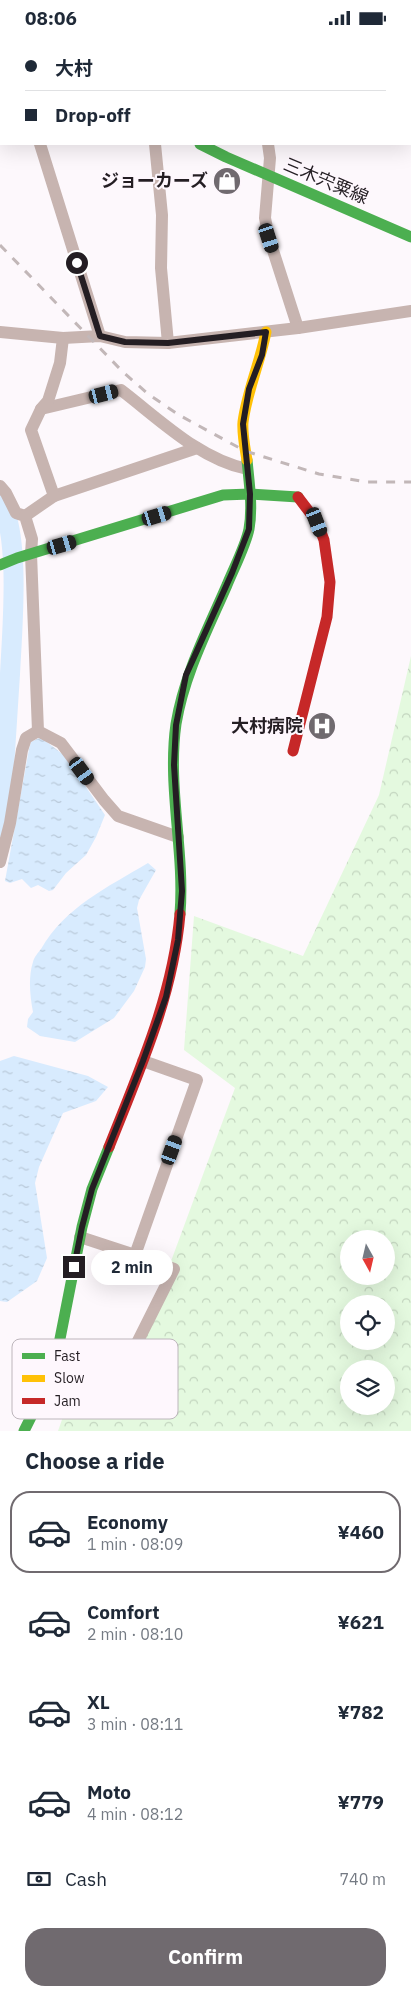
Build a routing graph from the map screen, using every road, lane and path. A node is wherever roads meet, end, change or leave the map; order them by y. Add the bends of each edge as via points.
1 (40, 145) edge
2 (155, 145) edge
3 (202, 145) edge
4 (268, 145) edge
5 (269, 175) junction
6 (411, 237) edge
7 (411, 311) edge
8 (298, 328) junction
9 (0, 331) edge
10 (266, 332) junction
11 (100, 336) junction
12 (63, 338) junction
13 (168, 343) junction
14 (41, 409) junction
15 (197, 448) junction
16 (247, 469) junction
17 (0, 486) edge
18 (250, 494) junction
19 (54, 496) junction
20 (25, 516) junction
21 (31, 554) junction
22 (0, 565) edge
23 (38, 731) junction
24 (293, 751) dead end
25 (178, 837) junction
26 (0, 862) edge
27 (143, 1061) junction
28 (80, 1237) junction
29 (135, 1255) junction
30 (60, 1339) edge
31 (139, 1339) edge
32 (30, 1419) edge
33 (24, 1431) edge

1 - 11 street
2 - 13 street
3 - 5 street, 三木宍粟線
4 - 5 street
5 - 6 street, 三木宍粟線
5 - 8 street via 266,218 269,238
7 - 8 street
8 - 10 street
9 - 12 street
10 - 13 street
10 - 16 street via 262,355 249,389 243,424
11 - 12 street
11 - 13 street via 125,342
12 - 14 street via 60,363 48,401
14 - 15 street via 121,390
14 - 19 street via 31,430
15 - 16 street via 233,466
15 - 19 street
16 - 18 street
17 - 20 street via 16,513
18 - 21 street via 223,495
18 - 24 street via 297,496 317,522 324,540 330,582 326,617
18 - 25 street via 249,529 186,675 179,708 174,765
19 - 20 street
20 - 21 street via 32,539
21 - 22 street
21 - 23 street
23 - 25 street via 61,743 118,816
23 - 26 street via 26,738 22,750
25 - 27 street via 182,891 178,940 166,997
27 - 28 street via 92,1189
27 - 29 street via 197,1080
28 - 29 street
28 - 30 street
29 - 31 street via 174,1269
32 - 33 street

